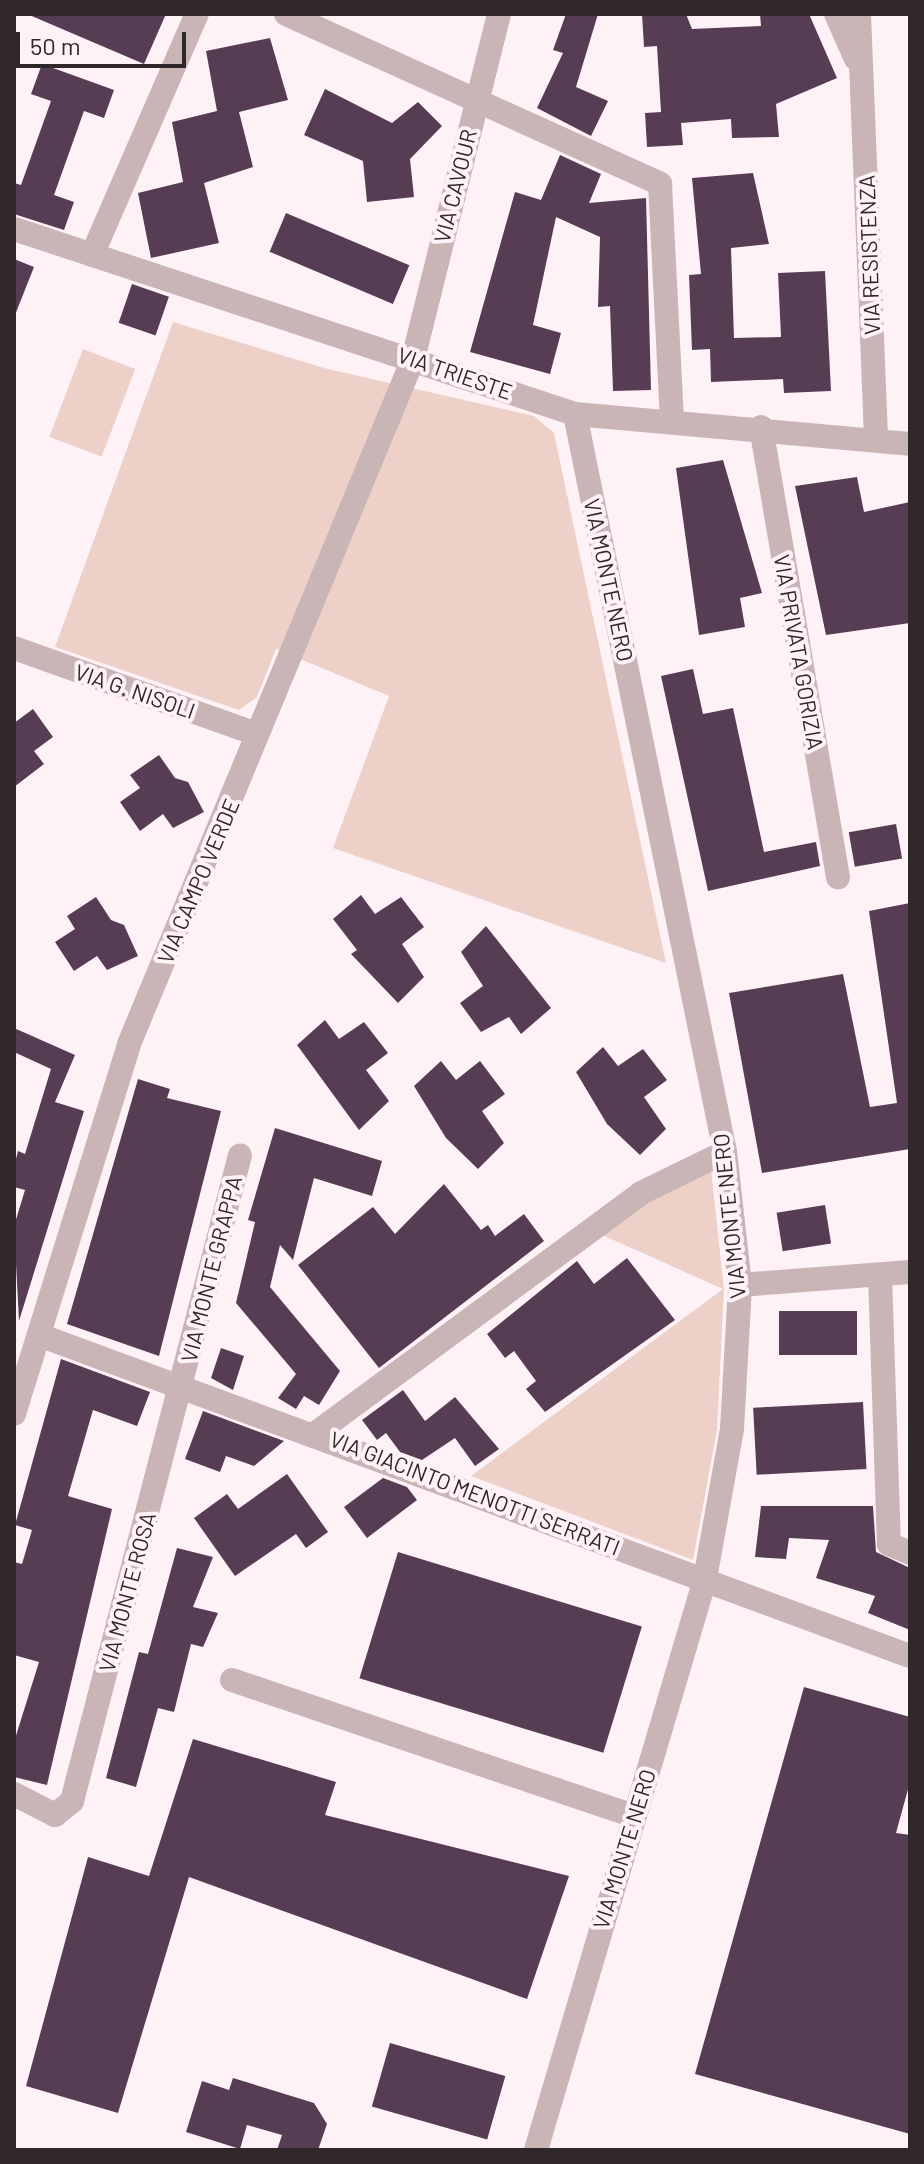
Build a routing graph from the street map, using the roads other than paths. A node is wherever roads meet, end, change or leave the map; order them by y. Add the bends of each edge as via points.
1 (197, 14) edge
2 (286, 14) edge
3 (499, 14) edge
4 (836, 14) edge
5 (859, 14) edge
6 (861, 73) junction
7 (477, 98) junction
8 (14, 229) edge
9 (92, 255) junction
10 (413, 359) junction
11 (575, 414) junction
12 (672, 420) junction
13 (761, 427) junction
14 (876, 437) junction
15 (910, 444) edge
16 (14, 648) edge
17 (257, 734) junction
18 (838, 877) dead end
19 (725, 1152) junction
20 (240, 1155) dead end
21 (910, 1272) edge
22 (880, 1275) junction
23 (740, 1285) junction
24 (29, 1342) edge
25 (182, 1383) junction
26 (14, 1414) edge
27 (316, 1433) junction
28 (910, 1553) edge
29 (705, 1579) junction
30 (910, 1656) edge
31 (232, 1680) dead end
32 (14, 1794) edge
33 (634, 1816) junction
34 (536, 2150) edge

1 - 9 street
2 - 7 street
3 - 7 street, VIA CAVOUR
4 - 6 street, VIA RESISTENZA
5 - 6 street, VIA RESISTENZA
6 - 14 street, VIA RESISTENZA
7 - 10 street, VIA CAVOUR
7 - 12 street via 660,184
8 - 9 street, VIA TRIESTE
9 - 10 street, VIA TRIESTE
10 - 11 street, VIA TRIESTE
10 - 17 street, VIA CAMPO VERDE
11 - 12 street, VIA TRIESTE
11 - 19 street, VIA MONTE NERO
12 - 13 street, VIA TRIESTE
13 - 14 street, VIA TRIESTE
13 - 18 street, VIA PRIVATA GORIZIA
14 - 15 street, VIA TRIESTE
16 - 17 street, VIA G. NISOLI
17 - 24 street, VIA CAMPO VERDE via 129,1044
19 - 23 street, VIA MONTE NERO
19 - 27 street via 641,1193
20 - 25 street, VIA MONTE GRAPPA
21 - 22 street
22 - 23 street
22 - 28 street via 889,1544
23 - 29 street, VIA MONTE NERO via 732,1429
24 - 25 street, VIA GIACINTO MENOTTI SERRATI
24 - 26 street, VIA CAMPO VERDE
25 - 27 street, VIA GIACINTO MENOTTI SERRATI
25 - 32 street, VIA MONTE ROSA via 72,1801 55,1815
27 - 29 street, VIA GIACINTO MENOTTI SERRATI
29 - 30 street, VIA GIACINTO MENOTTI SERRATI
29 - 33 street, VIA MONTE NERO
31 - 33 street
33 - 34 street, VIA MONTE NERO

